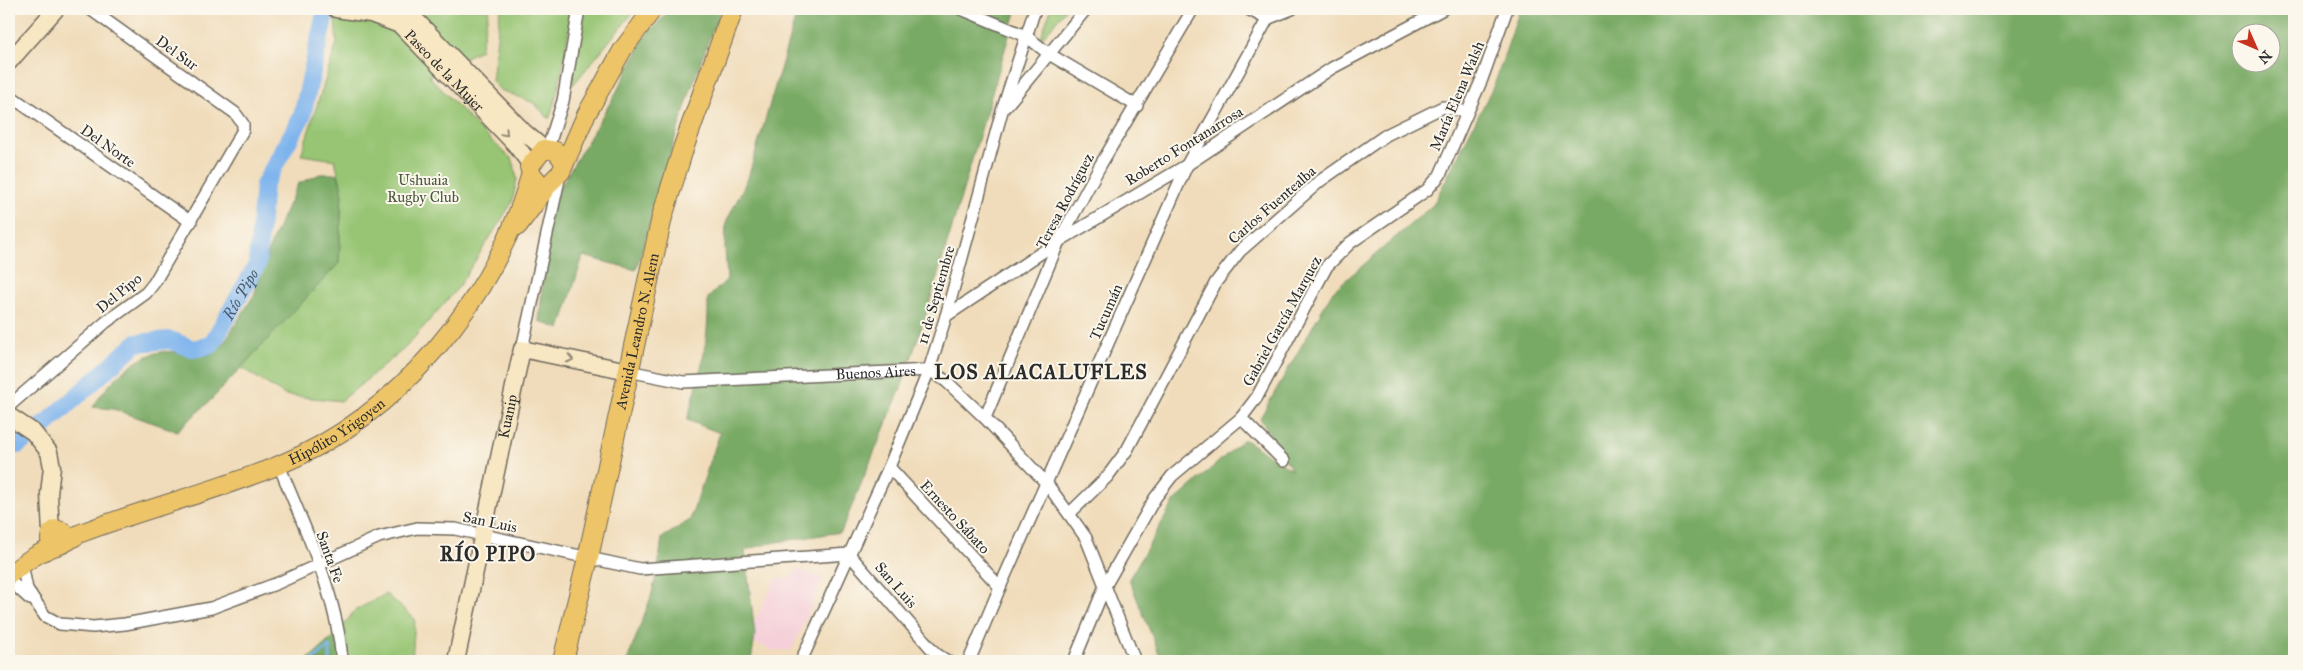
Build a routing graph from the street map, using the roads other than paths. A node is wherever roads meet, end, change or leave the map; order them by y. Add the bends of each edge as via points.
1 (56, 9) edge
2 (90, 9) edge
3 (341, 9) edge
4 (400, 9) edge
5 (579, 9) edge
6 (653, 9) edge
7 (733, 9) edge
8 (961, 9) edge
9 (1035, 9) edge
10 (1086, 9) edge
11 (1192, 9) edge
12 (1248, 9) edge
13 (1273, 9) edge
14 (1292, 9) edge
15 (1442, 9) edge
16 (1507, 9) edge
17 (1267, 19) junction
18 (1026, 36) junction
19 (1049, 54) junction
20 (9, 62) edge
21 (9, 95) edge
22 (1137, 106) junction
23 (1002, 111) junction
24 (1467, 112) junction
25 (586, 115) junction
26 (243, 124) joint
27 (548, 149) junction
28 (1186, 165) junction
29 (530, 170) junction
30 (558, 172) junction
31 (1427, 190) joint
32 (191, 222) junction
33 (1059, 241) junction
34 (500, 252) junction
35 (946, 316) junction
36 (522, 349) junction
37 (929, 370) junction
38 (628, 371) junction
39 (11, 414) edge
40 (985, 418) junction
41 (1241, 418) junction
42 (1284, 461) dead end
43 (279, 465) junction
44 (889, 467) junction
45 (1047, 484) junction
46 (1069, 514) junction
47 (481, 535) junction
48 (58, 536) junction
49 (849, 554) junction
50 (588, 558) junction
51 (318, 565) junction
52 (13, 568) edge
53 (9, 580) edge
54 (1105, 586) junction
55 (1000, 587) junction
56 (33, 601) junction
57 (342, 661) edge
58 (456, 661) edge
59 (563, 661) edge
60 (801, 661) edge
61 (947, 661) edge
62 (969, 661) edge
63 (1074, 661) edge
64 (1135, 661) edge

1 - 20 street
2 - 26 street, Del Sur via 235,113
3 -> 29 street, Paseo de la Mujer via 372,14 400,25 515,144 528,160
4 - 27 street, Paseo de la Mujer via 415,19 524,132
5 - 27 street via 563,101
6 - 25 main road, Hipólito Yrigoyen via 623,49
7 - 38 highway, Avenida Leandro N. Alem via 671,182
8 - 18 street
9 - 18 street, 11 de Septiembre
10 - 19 street
11 - 22 street, Teresa Rodríguez
12 - 17 street
13 - 17 street, Tucumán
14 - 17 street
15 - 28 street, Roberto Fontanarrosa via 1332,68
16 - 24 street, María Elena Walsh
17 - 28 street, Tucumán
18 - 19 street
18 - 23 street, 11 de Septiembre
19 - 22 street
19 - 23 street
21 - 32 street, Del Norte
22 - 33 street, Teresa Rodríguez
23 - 35 street, 11 de Septiembre
24 - 31 street, María Elena Walsh via 1440,175
24 - 46 street, Carlos Fuentealba via 1442,107 1386,136 1320,181 1240,251 1216,282 1127,450 1107,477
25 - 27 main road, Hipólito Yrigoyen
25 - 30 main road, Hipólito Yrigoyen
26 - 32 street, Del Pipo via 241,137
27 - 29 main road, Hipólito Yrigoyen
27 - 30 main road via 559,154
28 - 33 street, Roberto Fontanarrosa
28 - 45 street, Tucumán
29 - 30 main road via 539,181
29 - 34 main road, Hipólito Yrigoyen
30 - 34 main road, Hipólito Yrigoyen
30 - 36 street, Kuanip
31 - 41 street, Gabriel García Marquez via 1350,243 1327,266 1257,397
32 - 39 street, Del Pipo via 146,293 106,322
33 - 35 street, Roberto Fontanarrosa
33 - 40 street, Teresa Rodríguez
34 - 43 main road, Hipólito Yrigoyen via 465,311 435,349 393,392 334,436
35 - 37 street, 11 de Septiembre
36 -> 38 street, Buenos Aires
36 - 47 street, Kuanip
37 - 38 street, Buenos Aires via 683,382
37 - 40 street, Buenos Aires via 946,381
37 - 44 street, 11 de Septiembre
38 - 50 highway, Avenida Leandro N. Alem
39 - 48 street via 33,432 52,458 49,505
40 - 45 street, Buenos Aires
41 - 42 street
41 - 54 street, Gabriel García Marquez via 1172,476 1155,498
43 - 48 main road, Hipólito Yrigoyen via 111,523
43 - 51 street, Santa Fe
44 - 49 street, 11 de Septiembre
44 - 55 street, Ernesto Sábato
45 - 46 street, Buenos Aires
45 - 55 street, Tucumán
46 - 54 street, Buenos Aires via 1086,538
47 - 50 street, San Luis
47 - 51 street, San Luis via 433,527 398,531
47 - 58 street, Kuanip
48 - 52 main road, Hipólito Yrigoyen
49 - 50 street, San Luis via 640,569
49 - 60 street, 11 de Septiembre
49 - 61 street, San Luis via 936,654
50 - 59 highway, Avenida Leandro N. Alem
51 - 56 street, San Luis via 278,584 211,608 109,627 60,624 46,616
51 - 57 street, Santa Fe via 340,631
52 - 56 street, San Luis
53 - 56 street, San Luis
54 - 63 street, Gabriel García Marquez
54 - 64 street, Buenos Aires
55 - 62 street, Tucumán

